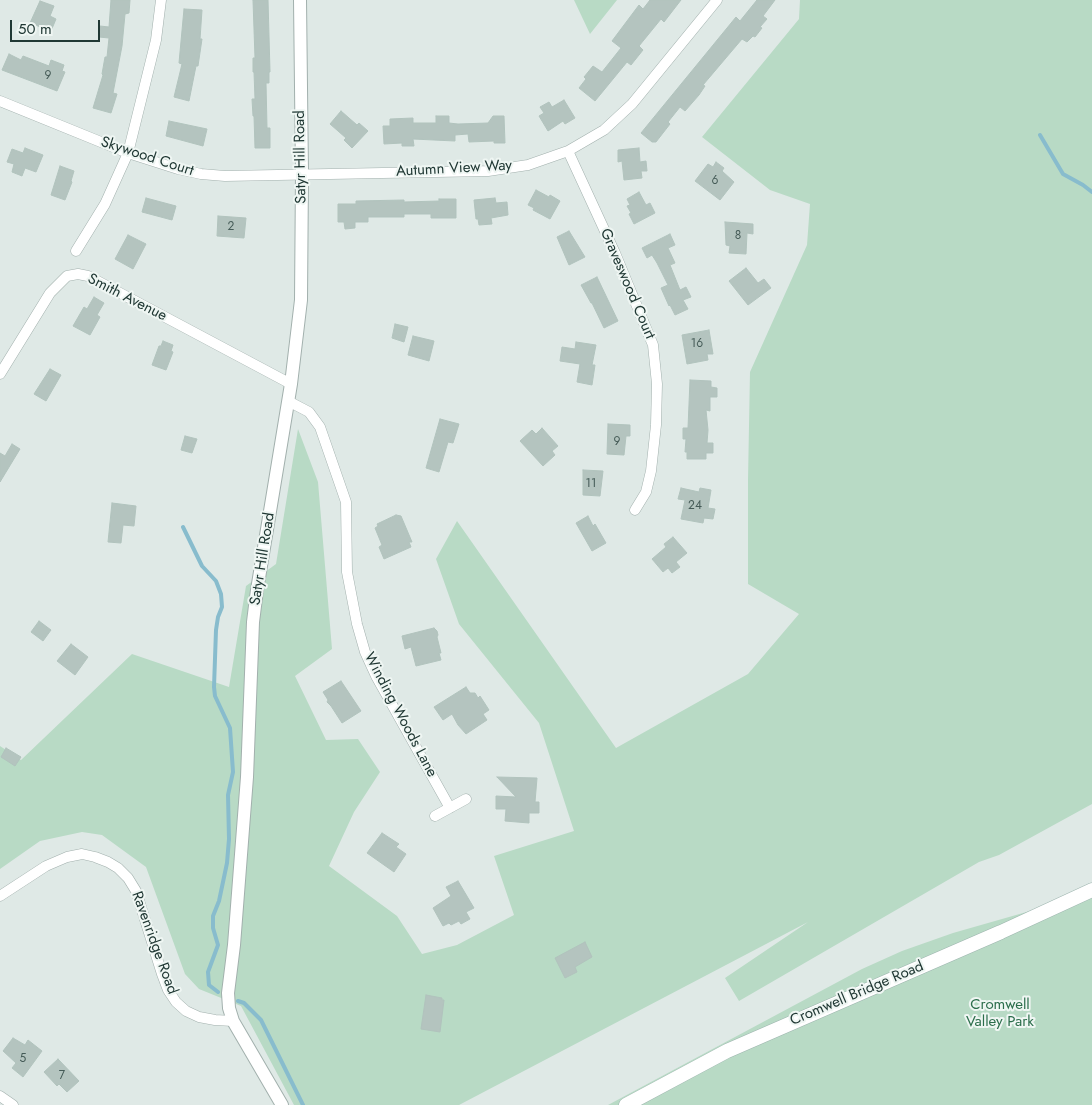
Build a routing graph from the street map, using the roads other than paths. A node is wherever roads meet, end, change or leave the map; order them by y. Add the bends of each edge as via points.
1 (161, 0) edge
2 (300, 0) edge
3 (718, 0) edge
4 (0, 101) edge
5 (568, 150) junction
6 (128, 153) junction
7 (302, 174) junction
8 (76, 251) dead end
9 (0, 374) edge
10 (291, 384) junction
11 (288, 402) junction
12 (635, 510) dead end
13 (466, 799) dead end
14 (450, 808) junction
15 (435, 816) dead end
16 (1092, 890) edge
17 (0, 896) edge
18 (233, 1021) junction
19 (0, 1096) edge
20 (13, 1105) edge
21 (282, 1105) edge
22 (626, 1105) edge

1 - 6 street via 156,40
2 - 7 street, Satyr Hill Road
3 - 5 street, Autumn View Way via 632,104 604,130
4 - 6 street, Skywood Court
5 - 7 street, Autumn View Way via 528,165 488,171
5 - 12 street, Graveswood Court via 615,252 652,345 657,384 656,425 646,492
6 - 7 street, Skywood Court via 200,174
6 - 8 street via 105,204
7 - 10 street, Satyr Hill Road via 300,300
9 - 10 street, Smith Avenue via 50,292 67,276 78,274 88,276
10 - 11 street, Satyr Hill Road
11 - 14 street, Winding Woods Lane via 309,412 320,427 346,502 347,572 356,624 376,676
11 - 18 street, Satyr Hill Road via 253,622 247,776 228,997
13 - 14 street
14 - 15 street
16 - 22 main road, Cromwell Bridge Road via 728,1051
17 - 18 street, Ravenridge Road via 46,866 68,857 82,854 108,862 128,878 136,891 162,974 176,1002 199,1017
18 - 21 street, Satyr Hill Road
19 - 20 street

